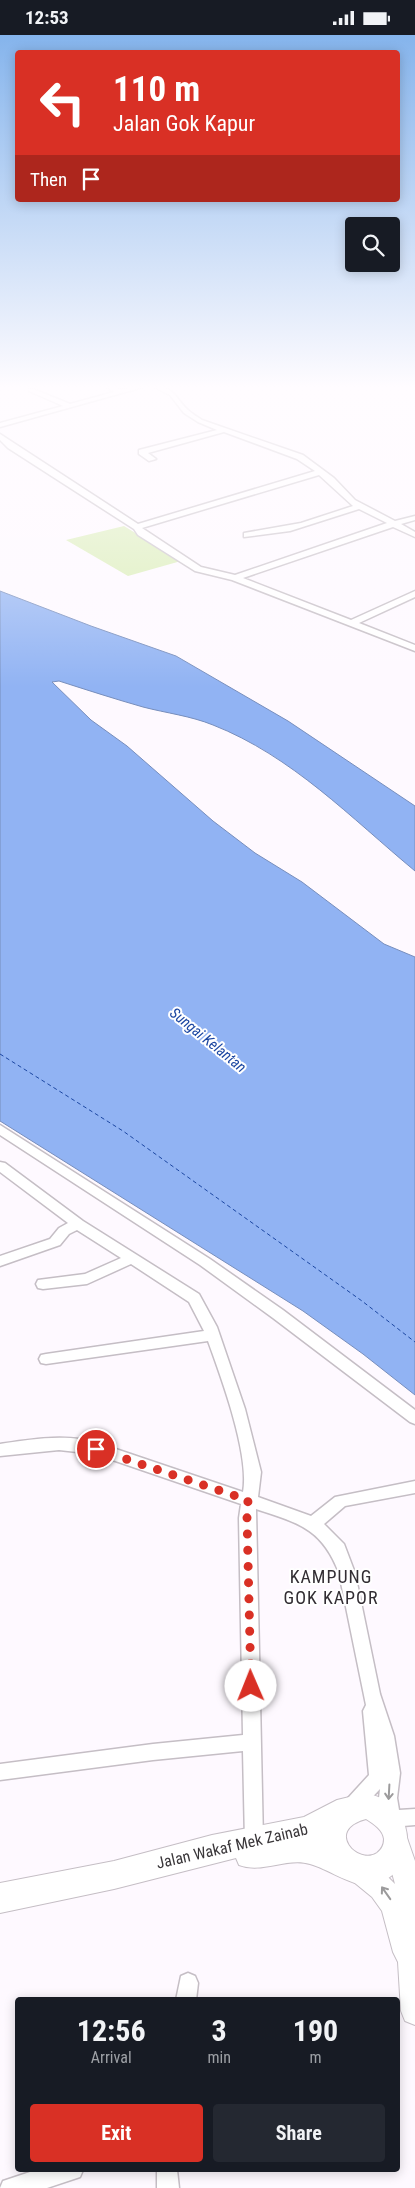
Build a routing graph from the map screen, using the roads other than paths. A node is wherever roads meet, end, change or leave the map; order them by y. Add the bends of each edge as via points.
1 (74, 486) edge
2 (272, 486) edge
3 (337, 486) edge
4 (359, 506) junction
5 (415, 518) edge
6 (393, 523) junction
7 (137, 527) junction
8 (247, 535) dead end
9 (415, 535) edge
10 (235, 578) junction
11 (415, 594) edge
12 (352, 623) junction
13 (415, 647) edge
14 (0, 1129) edge
15 (0, 1166) edge
16 (78, 1223) junction
17 (132, 1258) junction
18 (0, 1261) edge
19 (43, 1284) dead end
20 (211, 1335) junction
21 (46, 1359) dead end
22 (415, 1418) edge
23 (0, 1451) edge
24 (415, 1487) edge
25 (248, 1500) junction
26 (313, 1524) junction
27 (371, 1694) junction
28 (252, 1743) junction
29 (0, 1772) edge
30 (347, 1810) junction
31 (403, 1818) edge
32 (254, 1841) junction
33 (398, 1847) junction
34 (351, 1866) junction
35 (114, 1875) junction
36 (0, 1898) edge
37 (411, 1972) junction
38 (415, 2011) edge
39 (66, 2172) edge
40 (167, 2172) edge
41 (10, 2188) edge
42 (168, 2188) edge

1 - 7 street
2 - 7 street
3 - 4 street
4 - 6 street
4 - 8 street via 269,533
5 - 6 street
6 - 9 street
6 - 10 street
7 - 10 street via 141,533 198,569
10 - 12 street
11 - 12 street
12 - 13 street
14 - 22 street via 205,1262
15 - 16 street
16 - 17 street
16 - 18 street via 64,1231 55,1242
17 - 19 street via 87,1279
17 - 20 street via 196,1300 202,1307
20 - 21 street
20 - 25 street via 228,1378 252,1470
23 - 25 street via 45,1443 74,1444
24 - 26 street via 341,1501
25 - 26 street
25 - 28 street
26 - 27 street via 338,1549 347,1573
27 - 30 street via 378,1777
27 -> 31 street via 385,1736 391,1773 388,1798
28 - 29 street
28 - 32 street
30 - 31 main road via 375,1808
30 - 32 main road, Jalan Wakaf Mek Zainab via 305,1831
30 - 34 main road via 336,1820 330,1835 336,1855
31 - 33 main road
32 - 35 main road, Jalan Wakaf Mek Zainab
33 - 34 main road via 388,1863 378,1868 368,1870
33 - 37 main road via 407,1878 412,1915
34 - 35 main road, Jalan Wakaf Mek Zainab via 317,1851 290,1849
37 -> 34 main road via 391,1899 378,1882
35 - 36 main road, Jalan Wakaf Mek Zainab
37 - 38 main road
39 - 41 street
40 - 42 street

